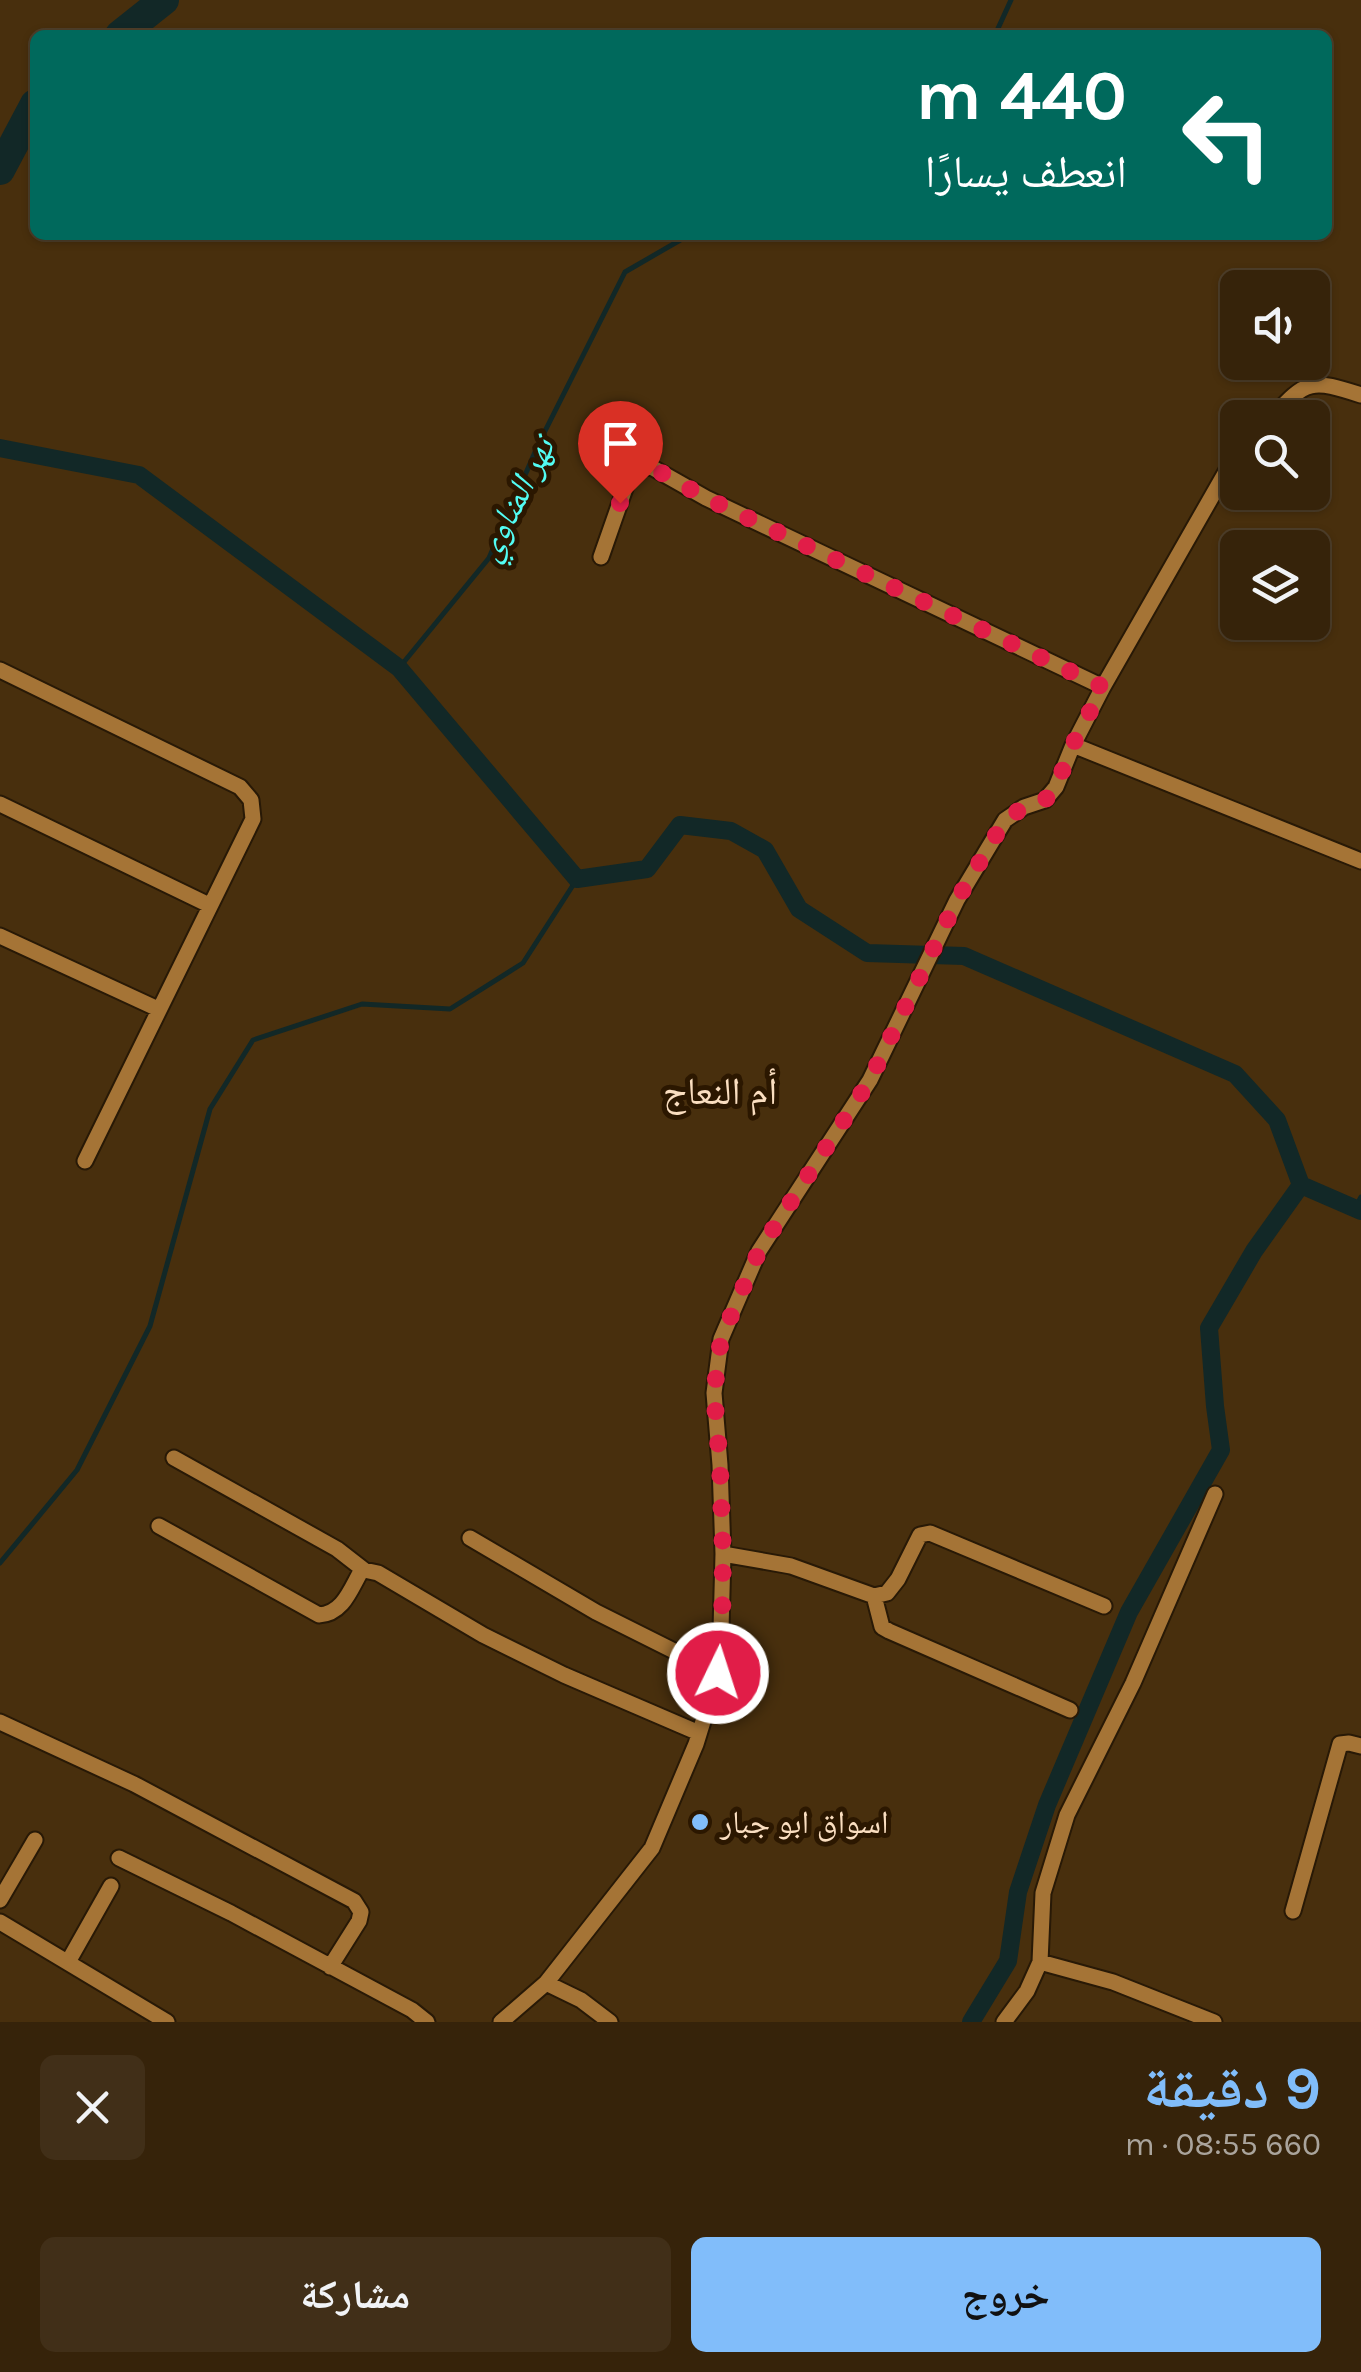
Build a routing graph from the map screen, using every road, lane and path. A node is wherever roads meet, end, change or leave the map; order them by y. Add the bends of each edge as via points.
1 (1361, 396) edge
2 (1287, 400) edge
3 (1220, 481) edge
4 (601, 556) dead end
5 (0, 670) edge
6 (1103, 687) junction
7 (1073, 744) junction
8 (0, 804) edge
9 (1361, 861) edge
10 (209, 905) junction
11 (0, 936) edge
12 (158, 1009) junction
13 (85, 1161) dead end
14 (174, 1458) dead end
15 (1215, 1494) dead end
16 (159, 1526) dead end
17 (470, 1538) dead end
18 (723, 1554) junction
19 (364, 1570) junction
20 (874, 1596) junction
21 (1104, 1606) dead end
22 (718, 1673) junction
23 (1070, 1710) dead end
24 (0, 1722) edge
25 (699, 1733) junction
26 (1361, 1746) edge
27 (35, 1840) dead end
28 (118, 1858) dead end
29 (112, 1886) dead end
30 (0, 1900) edge
31 (1293, 1910) dead end
32 (0, 1922) edge
33 (68, 1962) junction
34 (1040, 1962) junction
35 (330, 1967) junction
36 (546, 1983) junction
37 (167, 2022) edge
38 (427, 2022) edge
39 (501, 2022) edge
40 (610, 2022) edge
41 (1004, 2022) edge
42 (1214, 2022) edge

1 - 2 street via 1312,384
3 - 6 street
4 - 6 street via 629,476 653,468
5 - 10 street via 240,787 251,800 253,818
6 - 7 street
7 - 9 street
7 - 18 street via 1045,800 1005,820 957,900 870,1080 759,1251 721,1339 714,1393
8 - 10 street
10 - 12 street
11 - 12 street
12 - 13 street
14 - 19 street
15 - 34 street via 1068,1815 1043,1892
16 - 19 street via 319,1614 340,1606
17 - 22 street
18 - 20 street via 791,1566
18 - 22 street
19 - 25 street via 564,1675
20 - 21 street via 887,1594 920,1535 930,1533
20 - 23 street via 882,1627
22 - 25 street
24 - 35 street via 134,1784 354,1901 362,1912
25 - 36 street via 652,1848
26 - 31 street via 1340,1744
27 - 30 street
28 - 35 street
29 - 33 street
32 - 33 street
33 - 37 street
34 - 41 street
34 - 42 street
35 - 38 street
36 - 39 street
36 - 40 street

